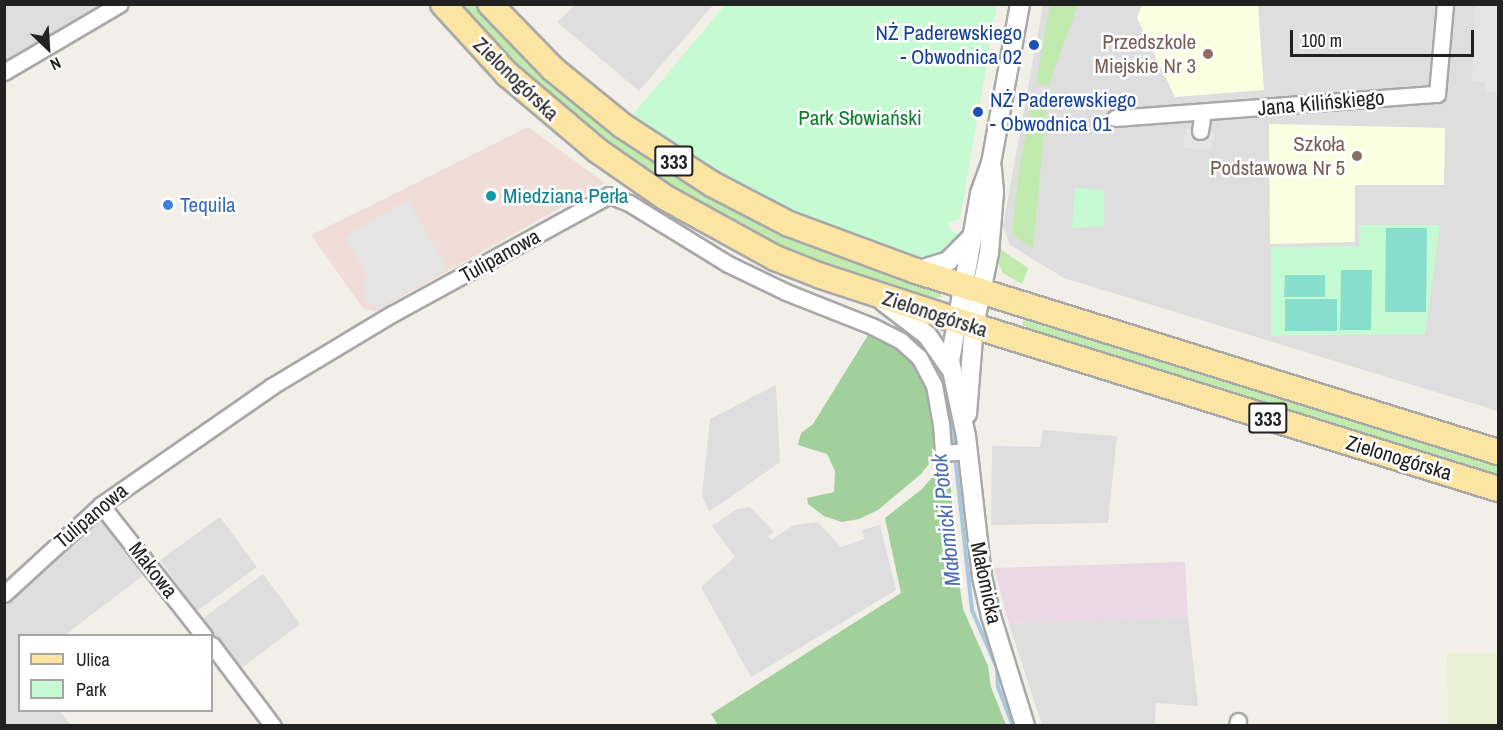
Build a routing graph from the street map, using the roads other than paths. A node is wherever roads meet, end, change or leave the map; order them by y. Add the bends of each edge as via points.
1 (120, 4) edge
2 (442, 4) edge
3 (490, 4) edge
4 (1020, 4) edge
5 (1445, 4) edge
6 (4, 72) edge
7 (1203, 112) junction
8 (1115, 118) dead end
9 (1200, 131) dead end
10 (991, 163) junction
11 (972, 237) junction
12 (916, 271) junction
13 (973, 288) junction
14 (873, 294) junction
15 (965, 324) junction
16 (951, 370) junction
17 (960, 448) junction
18 (1498, 452) edge
19 (1498, 489) edge
20 (102, 505) junction
21 (4, 594) edge
22 (202, 634) edge
23 (213, 646) edge
24 (273, 726) edge
25 (1026, 726) edge

1 - 6 street
2 - 14 main road, Zielonogórska / 333 via 491,58 547,110 641,181 775,258
3 - 12 main road, Zielonogórska / 333 via 585,96 692,172 789,224
4 - 10 street
5 - 7 street, Jana Kilińskiego via 1437,94
7 - 8 street, Jana Kilińskiego
7 - 9 street
10 - 11 street
10 - 13 street via 994,192 988,259
11 - 12 street via 948,261
11 - 13 street
12 - 13 main road, Zielonogórska / 333
13 - 15 street
13 - 18 main road, Zielonogórska / 333
14 - 15 main road, Zielonogórska / 333
14 - 16 street via 927,334
15 - 16 street, Małomicka via 951,351
15 - 17 street, Małomicka
15 - 19 main road, Zielonogórska / 333
16 - 17 street, Małomicka
17 - 20 street, Tulipanowa via 943,453 934,386 919,357 891,335 728,264 629,203 609,195 326,352 193,438
17 - 25 street, Małomicka via 986,595
20 - 21 street, Tulipanowa
20 - 22 street, Makowa
23 - 24 street

